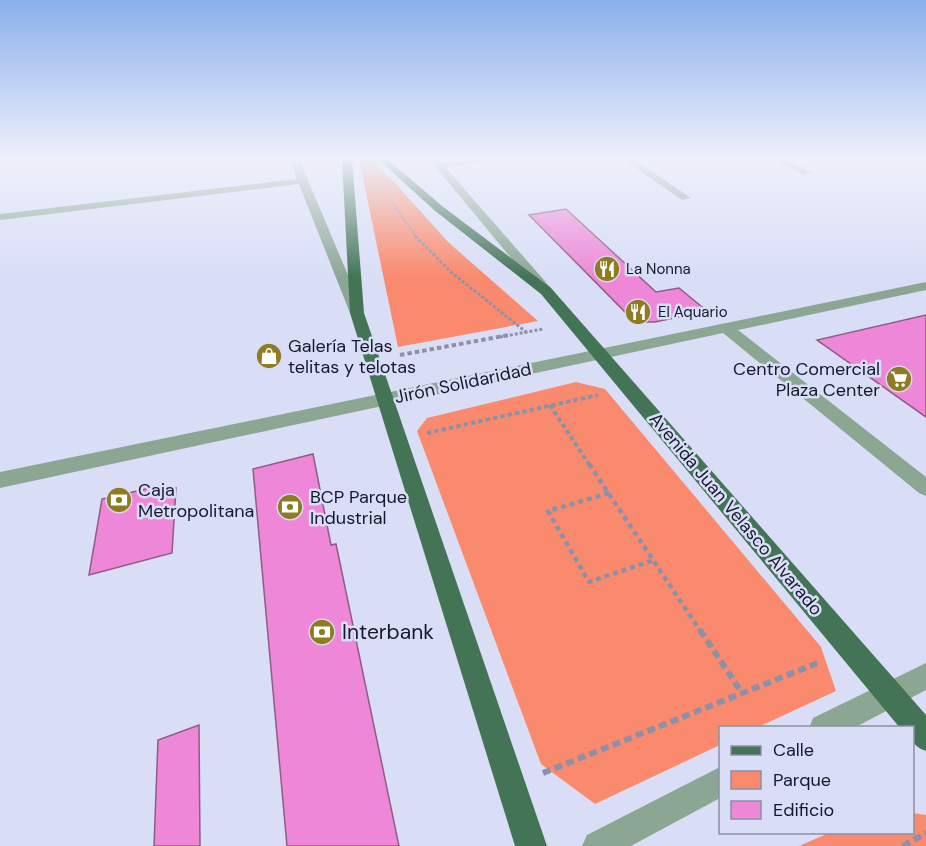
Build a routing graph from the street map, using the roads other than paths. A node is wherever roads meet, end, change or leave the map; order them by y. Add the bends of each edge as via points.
1 (156, 198) edge
2 (310, 198) edge
3 (350, 198) edge
4 (427, 198) edge
5 (466, 198) edge
6 (0, 217) edge
7 (926, 286) edge
8 (546, 291) junction
9 (357, 313) junction
10 (726, 328) junction
11 (599, 354) junction
12 (385, 399) junction
13 (0, 480) edge
14 (926, 488) edge
15 (926, 676) edge
16 (888, 693) junction
17 (827, 726) edge
18 (926, 737) edge
19 (719, 783) edge
20 (531, 846) edge
21 (598, 846) edge

1 - 6 street
2 - 9 street
3 - 9 main road
4 - 8 main road, Avenida Juan Velasco Alvarado
5 - 8 street, Avenida Juan Velasco Alvarado
7 - 10 street, Jirón Solidaridad
8 - 11 main road, Avenida Juan Velasco Alvarado
9 - 12 main road
10 - 11 street, Jirón Solidaridad
10 - 14 street
11 - 12 street, Jirón Solidaridad
11 - 16 main road, Avenida Juan Velasco Alvarado
12 - 13 street, Jirón Solidaridad
12 - 20 main road
15 - 16 street
16 - 17 street
16 - 18 main road, Avenida Juan Velasco Alvarado
19 - 21 street

